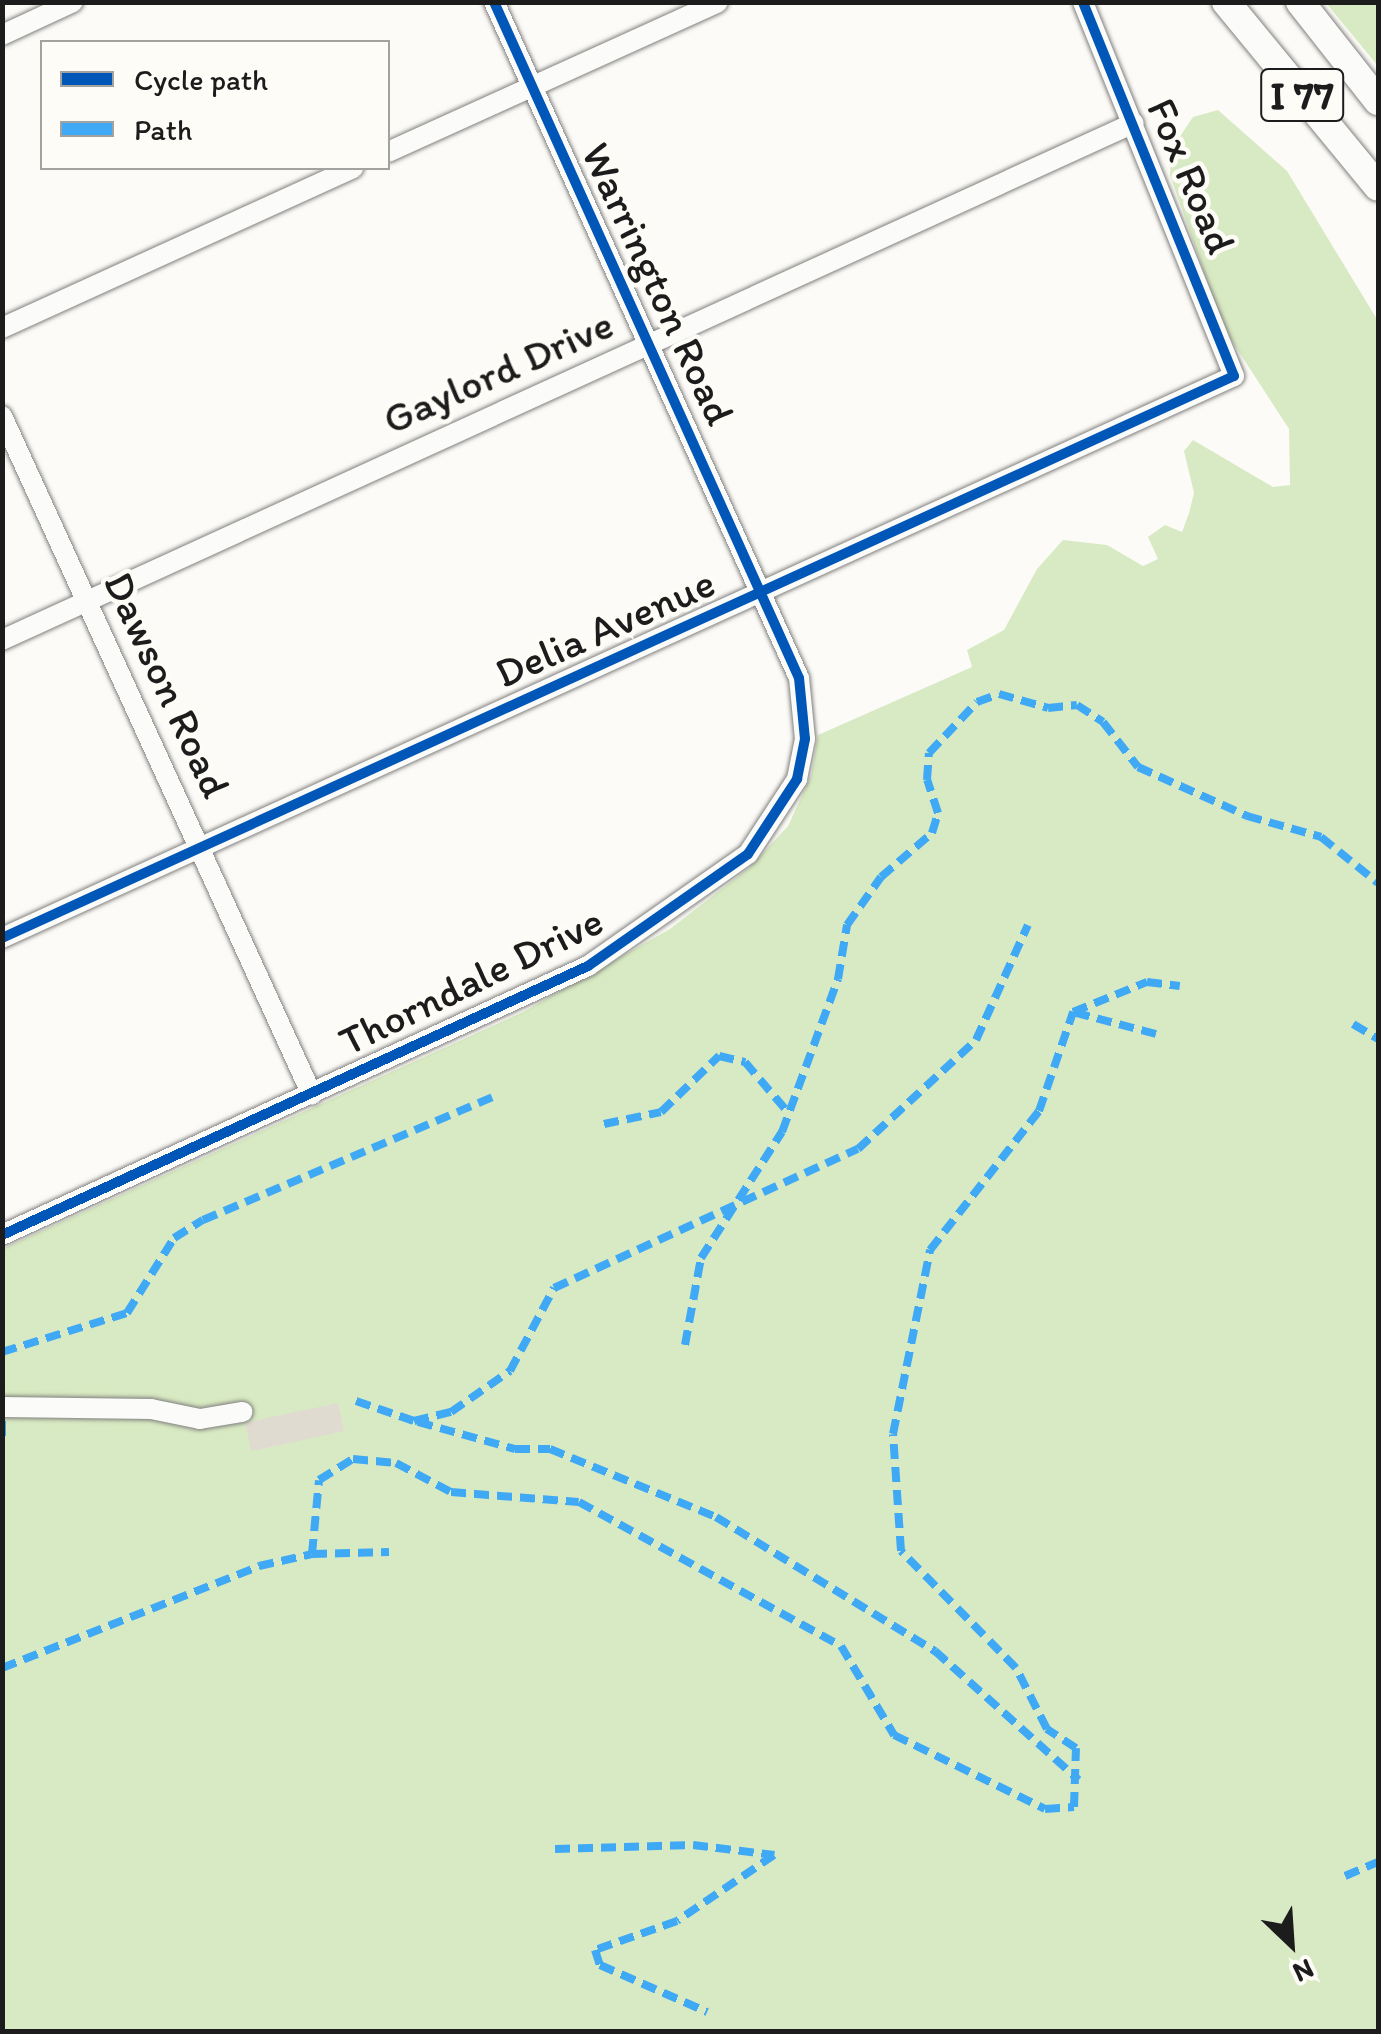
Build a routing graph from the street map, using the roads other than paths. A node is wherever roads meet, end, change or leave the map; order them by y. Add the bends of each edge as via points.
1 (74, 2) edge
2 (494, 2) edge
3 (718, 2) edge
4 (1083, 2) edge
5 (1226, 2) edge
6 (1300, 2) edge
7 (2, 35) edge
8 (532, 88) junction
9 (1378, 101) edge
10 (1134, 123) junction
11 (390, 151) edge
12 (349, 170) edge
13 (1378, 187) edge
14 (2, 328) edge
15 (651, 345) junction
16 (1234, 376) joint
17 (2, 416) edge
18 (763, 592) junction
19 (87, 600) junction
20 (2, 640) edge
21 (199, 847) junction
22 (2, 938) edge
23 (312, 1095) junction
24 (2, 1235) edge
25 (2, 1407) edge
26 (242, 1412) dead end

1 - 7 street
2 - 8 street, Warrington Road
3 - 8 street
4 - 10 street, Fox Road
5 - 13 highway, I 77
6 - 9 highway, I 77
8 - 11 street
8 - 15 street, Warrington Road
10 - 15 street, Gaylord Drive
10 - 16 street, Fox Road
12 - 14 street
15 - 18 street, Warrington Road
15 - 19 street, Gaylord Drive
16 - 18 street, Delia Avenue
17 - 19 street, Dawson Road
18 - 21 street, Delia Avenue
18 - 23 street, Thorndale Drive via 805,710 800,768 771,828 675,911 588,966
19 - 20 street, Gaylord Drive
19 - 21 street, Dawson Road
21 - 22 street, Delia Avenue
21 - 23 street, Dawson Road
23 - 24 street, Thorndale Drive
25 - 26 street via 151,1409 200,1418

